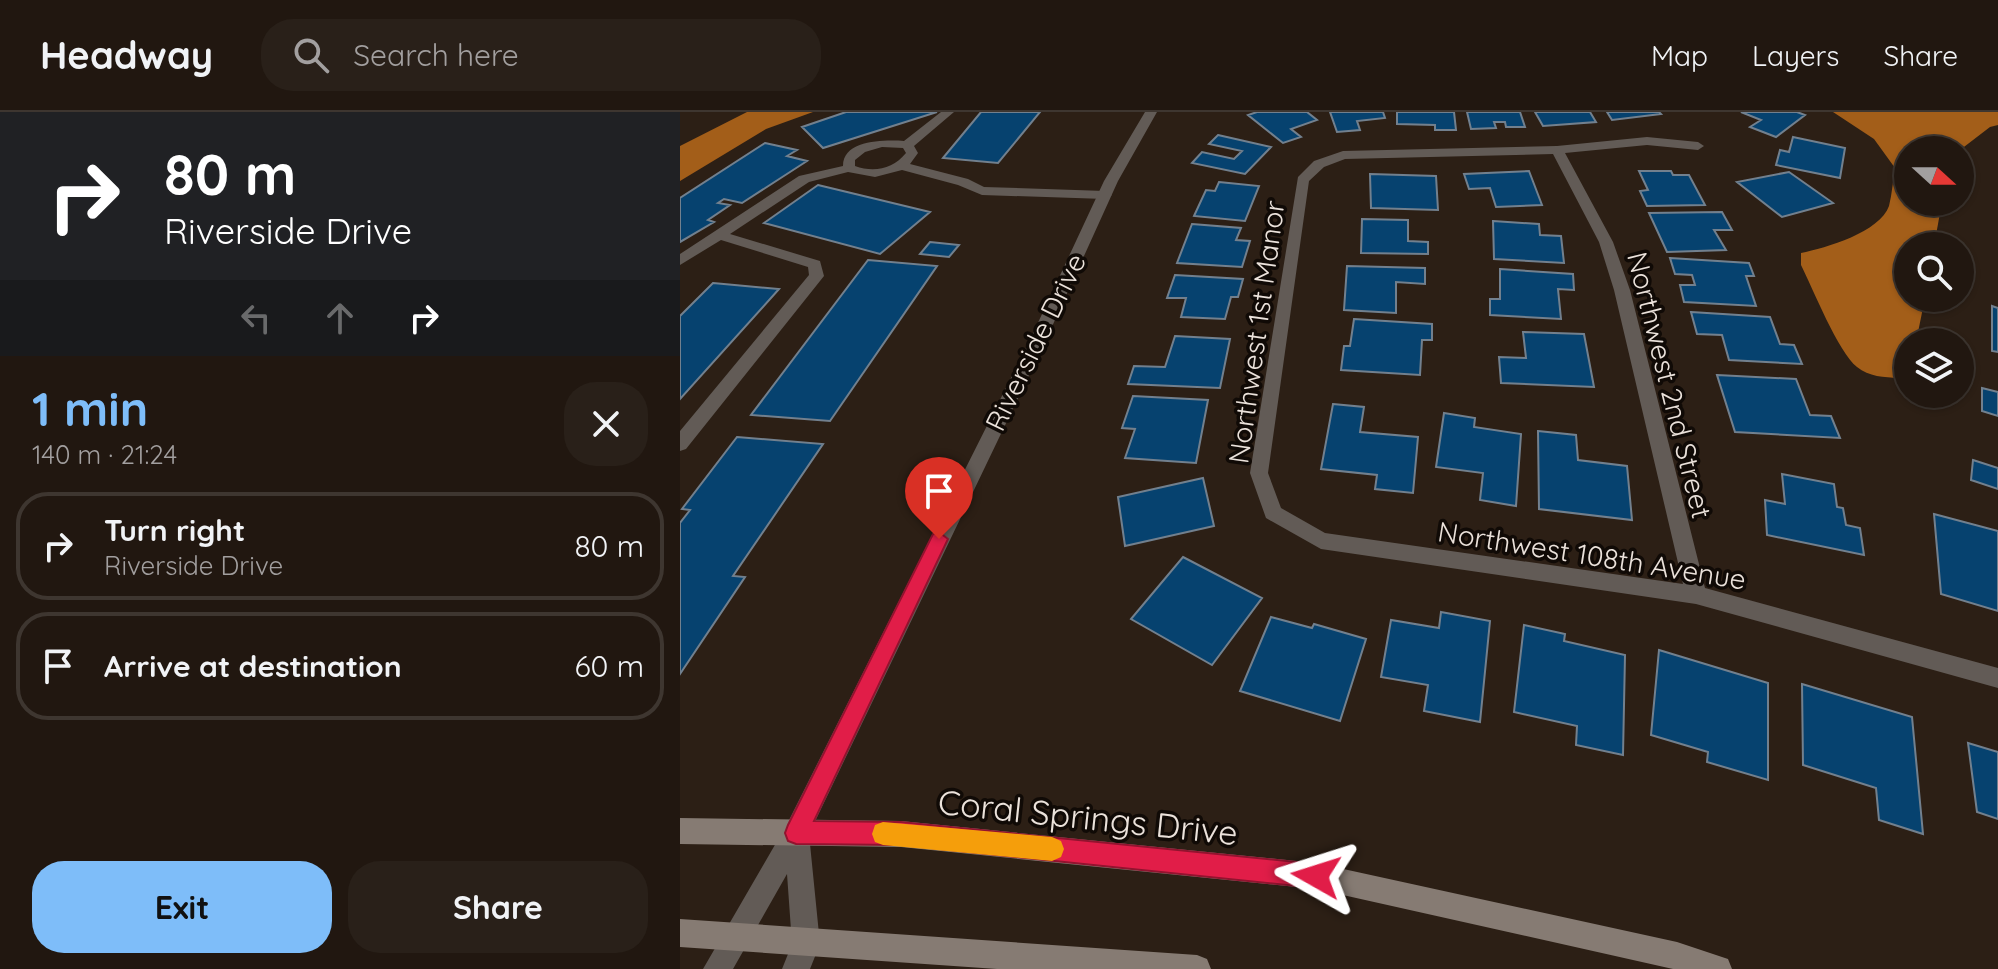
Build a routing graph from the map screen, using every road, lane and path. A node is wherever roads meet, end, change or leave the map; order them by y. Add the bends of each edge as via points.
1 (948, 112) edge
2 (1151, 112) edge
3 (907, 145) junction
4 (1698, 146) dead end
5 (1557, 150) junction
6 (901, 166) junction
7 (849, 168) junction
8 (1108, 188) junction
9 (719, 235) junction
10 (680, 261) edge
11 (680, 444) edge
12 (1273, 513) joint
13 (1696, 595) junction
14 (1998, 678) edge
15 (680, 831) edge
16 (796, 833) junction
17 (680, 933) edge
18 (734, 937) junction
19 (801, 956) edge
20 (717, 969) edge
21 (1197, 969) edge
22 (1718, 969) edge

1 - 3 street
2 - 8 street, Riverside Drive
3 - 6 street via 912,153
3 - 7 street via 881,143 861,149 849,159
4 - 5 street via 1647,141
5 - 12 street, Northwest 1st Manor via 1343,155 1319,164 1303,180 1259,473
5 - 13 street, Northwest 2nd Street via 1606,242 1622,290
6 - 7 street via 872,174
6 - 8 street via 982,191
7 - 9 street via 804,179
8 - 16 street, Riverside Drive
9 - 10 street
9 - 11 street via 815,264 817,276
12 - 13 street, Northwest 108th Avenue via 1321,541
13 - 14 street, Northwest 108th Avenue
15 - 16 main road, Coral Springs Drive
16 - 18 street, Riverside Drive
16 - 19 street
16 - 22 main road, Coral Springs Drive via 901,834 1316,876
17 - 18 main road
18 - 19 main road
18 - 20 street, Riverside Drive
19 - 21 main road

